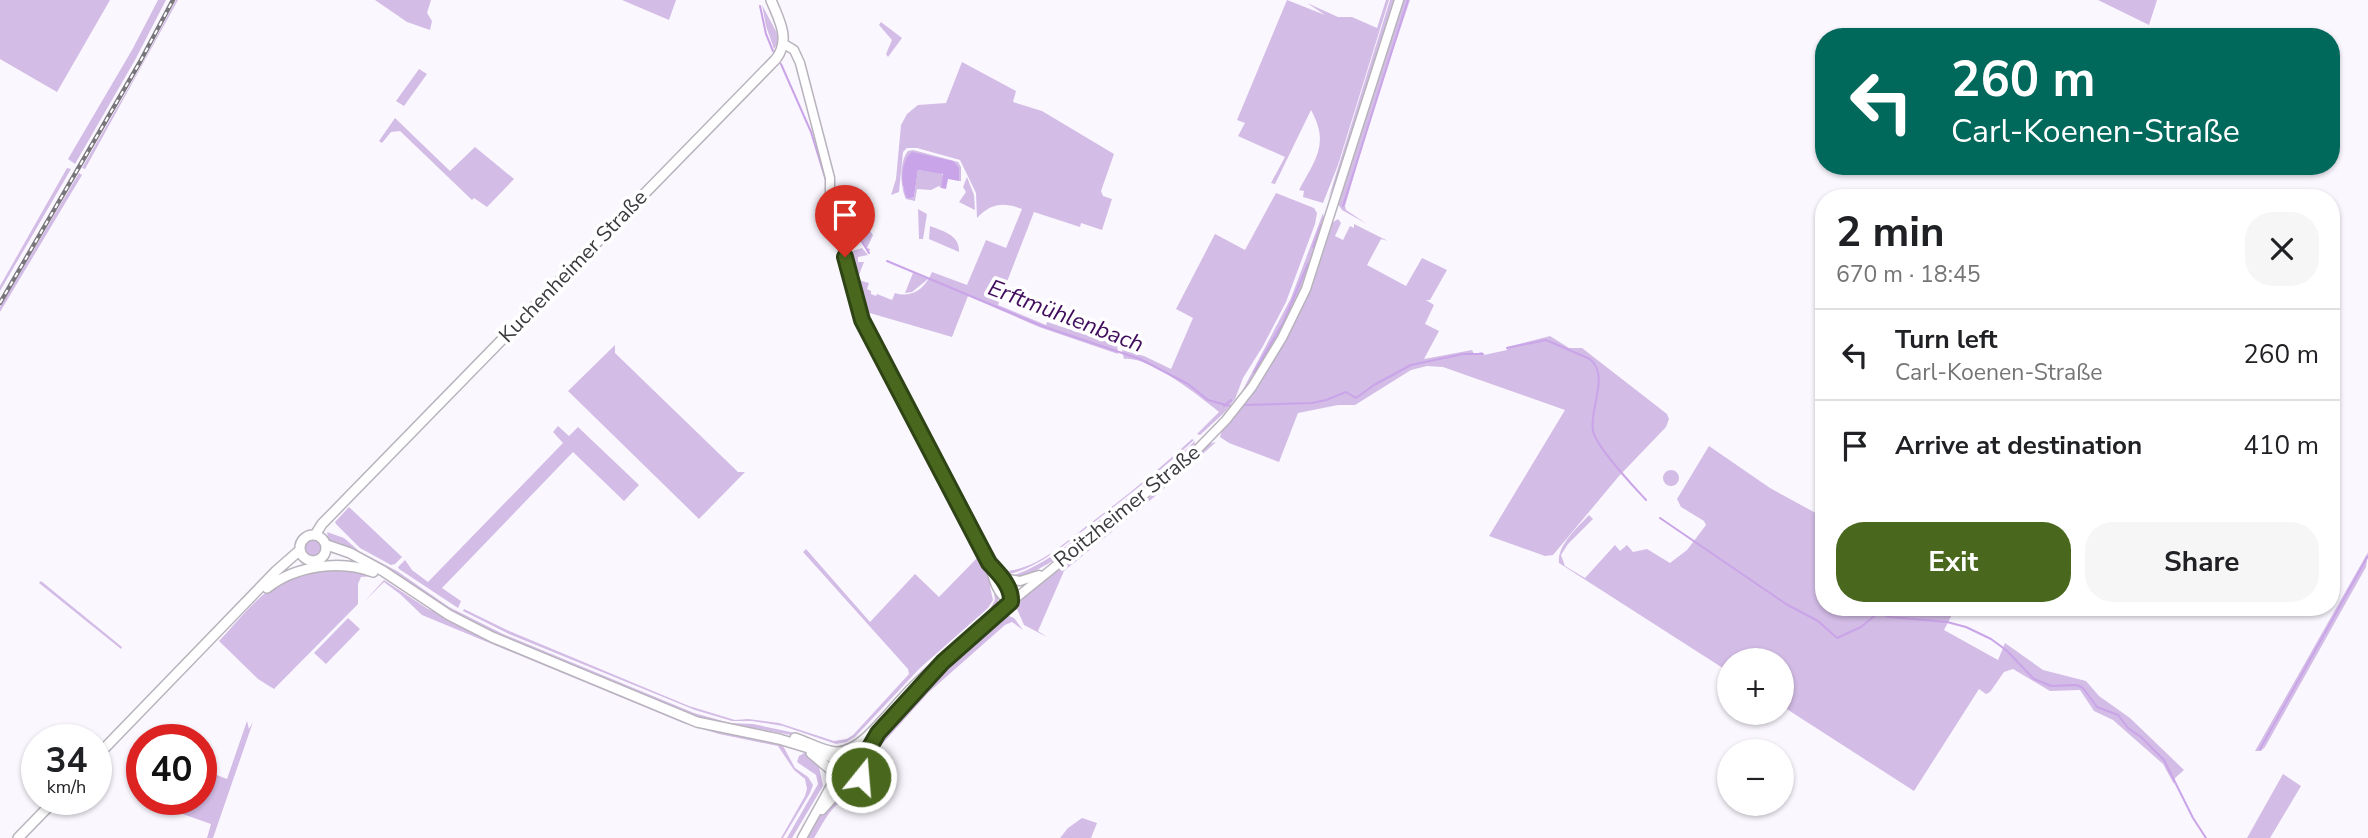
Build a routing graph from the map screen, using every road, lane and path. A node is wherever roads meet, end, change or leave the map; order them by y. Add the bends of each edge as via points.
1 (771, 0) edge
2 (1399, 0) edge
3 (784, 44) junction
4 (323, 543) junction
5 (302, 554) junction
6 (989, 563) junction
7 (1045, 573) junction
8 (1002, 578) junction
9 (1011, 602) junction
10 (243, 605) junction
11 (440, 609) junction
12 (937, 669) junction
13 (739, 732) junction
14 (878, 733) junction
15 (112, 741) edge
16 (807, 749) junction
17 (851, 759) junction
18 (838, 760) junction
19 (859, 766) junction
20 (831, 770) junction
21 (833, 782) junction
22 (841, 789) junction
23 (40, 815) edge
24 (815, 817) junction
25 (18, 838) edge
26 (802, 838) edge

1 - 3 main road
2 - 7 street, Roitzheimer Straße via 1306,289 1277,348 1206,443
3 - 4 main road, Kuchenheimer Straße via 776,59 328,519
3 - 6 street via 794,50 800,63 859,314
4 - 5 main road via 315,561
4 - 5 main road, Kuchenheimer Straße via 304,539
4 - 11 main road via 383,571
5 - 10 main road
6 - 8 street
6 - 9 street via 1000,593
7 - 8 street via 1020,580
7 - 9 street, Roitzheimer Straße
8 - 9 street
9 - 12 street, Roitzheimer Straße
10 - 11 main road via 292,574 352,566 373,572 427,607
10 - 15 main road
11 - 13 main road via 492,637 684,717
12 - 13 main road via 918,680 849,750 833,752 770,732
12 - 14 street, Roitzheimer Straße
13 - 16 main road
14 - 17 street, Roitzheimer Straße
14 - 19 street, Roitzheimer Straße
16 - 18 main road
16 - 20 main road
17 - 18 street
17 - 19 street
18 - 20 street
19 - 22 street via 858,783
20 - 21 street
21 - 22 street
21 - 24 street
22 - 24 street
23 - 25 main road
24 - 26 street

